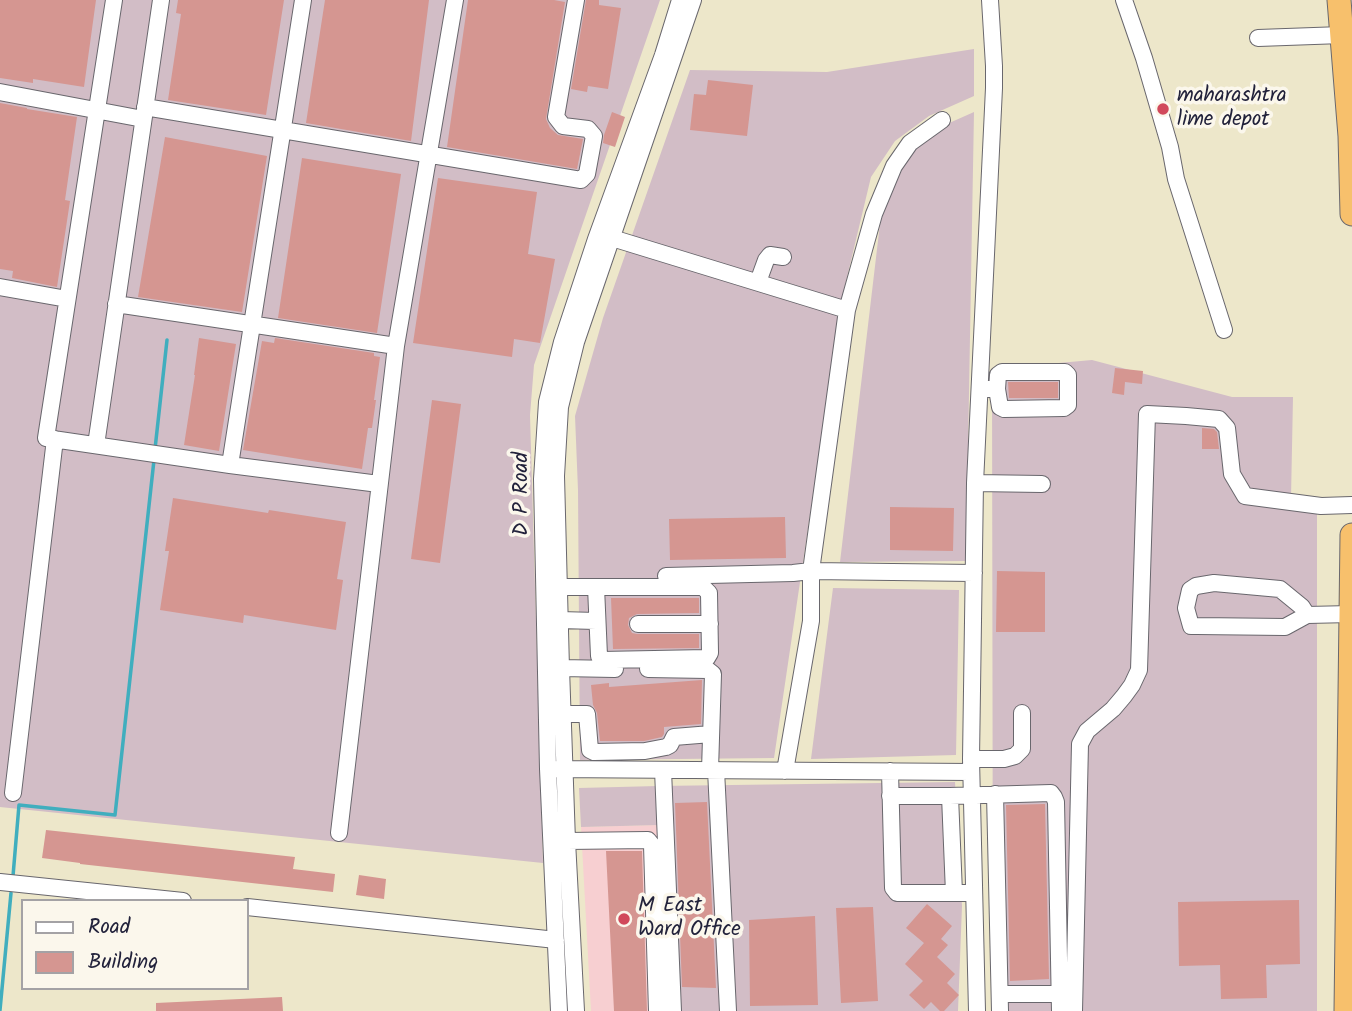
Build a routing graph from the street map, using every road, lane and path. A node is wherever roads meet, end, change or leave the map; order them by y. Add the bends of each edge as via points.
1 (114, 0) edge
2 (161, 0) edge
3 (303, 0) edge
4 (455, 0) edge
5 (576, 0) edge
6 (680, 0) edge
7 (693, 0) edge
8 (990, 0) edge
9 (1124, 0) edge
10 (1339, 0) edge
11 (1342, 35) junction
12 (1258, 38) dead end
13 (671, 49) junction
14 (0, 92) edge
15 (96, 110) junction
16 (144, 113) junction
17 (942, 120) dead end
18 (282, 130) junction
19 (428, 154) junction
20 (619, 195) junction
21 (1352, 214) edge
22 (612, 237) junction
23 (783, 257) dead end
24 (758, 282) junction
25 (0, 287) edge
26 (67, 299) junction
27 (116, 304) junction
28 (847, 310) junction
29 (251, 323) junction
30 (1224, 330) dead end
31 (396, 346) junction
32 (558, 385) junction
33 (980, 388) junction
34 (997, 389) junction
35 (55, 439) junction
36 (96, 445) junction
37 (230, 465) junction
38 (975, 483) junction
39 (379, 484) junction
40 (1042, 484) dead end
41 (549, 488) junction
42 (1352, 505) edge
43 (1352, 535) edge
44 (811, 570) junction
45 (974, 573) junction
46 (666, 576) dead end
47 (559, 587) junction
48 (596, 587) junction
49 (1351, 614) edge
50 (1307, 615) junction
51 (560, 620) junction
52 (596, 621) junction
53 (638, 624) dead end
54 (709, 624) junction
55 (561, 668) junction
56 (562, 713) junction
57 (1022, 713) dead end
58 (711, 734) junction
59 (645, 751) junction
60 (971, 765) junction
61 (556, 769) junction
62 (645, 769) junction
63 (663, 770) junction
64 (713, 770) junction
65 (785, 771) junction
66 (890, 771) junction
67 (13, 793) dead end
68 (995, 794) junction
69 (971, 795) junction
70 (890, 796) junction
71 (950, 796) junction
72 (339, 833) dead end
73 (567, 841) junction
74 (0, 882) edge
75 (954, 893) junction
76 (974, 894) junction
77 (164, 899) edge
78 (248, 907) edge
79 (556, 940) junction
80 (1060, 994) junction
81 (1000, 1003) edge
82 (559, 1011) edge
83 (576, 1011) edge
84 (657, 1011) edge
85 (673, 1011) edge
86 (728, 1011) edge
87 (977, 1011) edge
88 (1060, 1011) edge
89 (1074, 1011) edge
90 (1346, 1011) edge

1 - 15 street
2 - 16 street
3 - 18 street
4 - 19 street
5 - 19 street via 556,117 563,126 588,129 594,136 587,174 581,180
6 - 13 street, D P Road
7 - 13 street, D P Road
8 - 33 street via 994,88
9 - 30 street
10 - 11 highway
11 - 12 street
11 - 21 highway
13 - 20 street, D P Road
14 - 15 street
15 - 16 street
15 - 26 street
16 - 18 street
16 - 27 street
17 - 28 street via 910,143 894,166 874,214
18 - 19 street
18 - 29 street
19 - 31 street
20 - 22 street, D P Road
20 - 32 street, D P Road via 562,342
22 - 24 street
22 - 32 street, D P Road
23 - 24 street via 766,260
24 - 28 street
25 - 26 street
26 - 35 street via 46,438
27 - 29 street
27 - 36 street
28 - 44 street
29 - 31 street
29 - 37 street
31 - 39 street
32 - 41 street, D P Road via 547,402
33 - 34 street
33 - 38 street
34 - 34 street via 1002,372 1065,372 1068,405 1004,409
35 - 36 street
35 - 67 street
36 - 37 street
37 - 39 street
38 - 40 street
38 - 45 street
39 - 72 street
41 - 47 street, D P Road
41 - 61 street, D P Road
42 - 89 street via 1321,506 1245,496 1232,474 1227,428 1219,419 1147,414 1139,670 1124,696 1087,731 1080,744
43 - 49 highway
44 - 45 street
44 - 46 street
44 - 65 street via 811,621
45 - 60 street
47 - 48 street
47 - 51 street, D P Road
48 - 52 street
48 - 54 street via 703,587 709,593
49 - 50 street
49 - 90 highway
50 - 50 street via 1285,627 1191,626 1186,608 1190,590 1214,583 1280,589
51 - 52 street
51 - 55 street, D P Road
52 - 54 street via 602,660 707,658
53 - 54 street
55 - 56 street, D P Road
55 - 58 street via 708,670 713,674
56 - 59 street via 587,715 590,750 594,752
56 - 61 street, D P Road
57 - 60 street via 1021,749 1015,756
58 - 59 street via 674,737 666,747
58 - 64 street
59 - 62 street
60 - 66 street
60 - 69 street
61 - 62 street
61 - 73 street, D P Road
61 - 79 street, D P Road
62 - 63 street
63 - 64 street
63 - 85 street
64 - 65 street
64 - 86 street
65 - 66 street
66 - 70 street
68 - 69 street
68 - 80 street via 1051,793 1056,803
68 - 81 street
69 - 71 street
69 - 76 street
70 - 71 street
70 - 75 street via 893,888 897,893
71 - 75 street
73 - 83 street, D P Road
73 - 84 street via 648,840 652,845
74 - 77 street
75 - 76 street
76 - 87 street
78 - 79 street
79 - 82 street, D P Road
80 - 81 street
80 - 88 street

